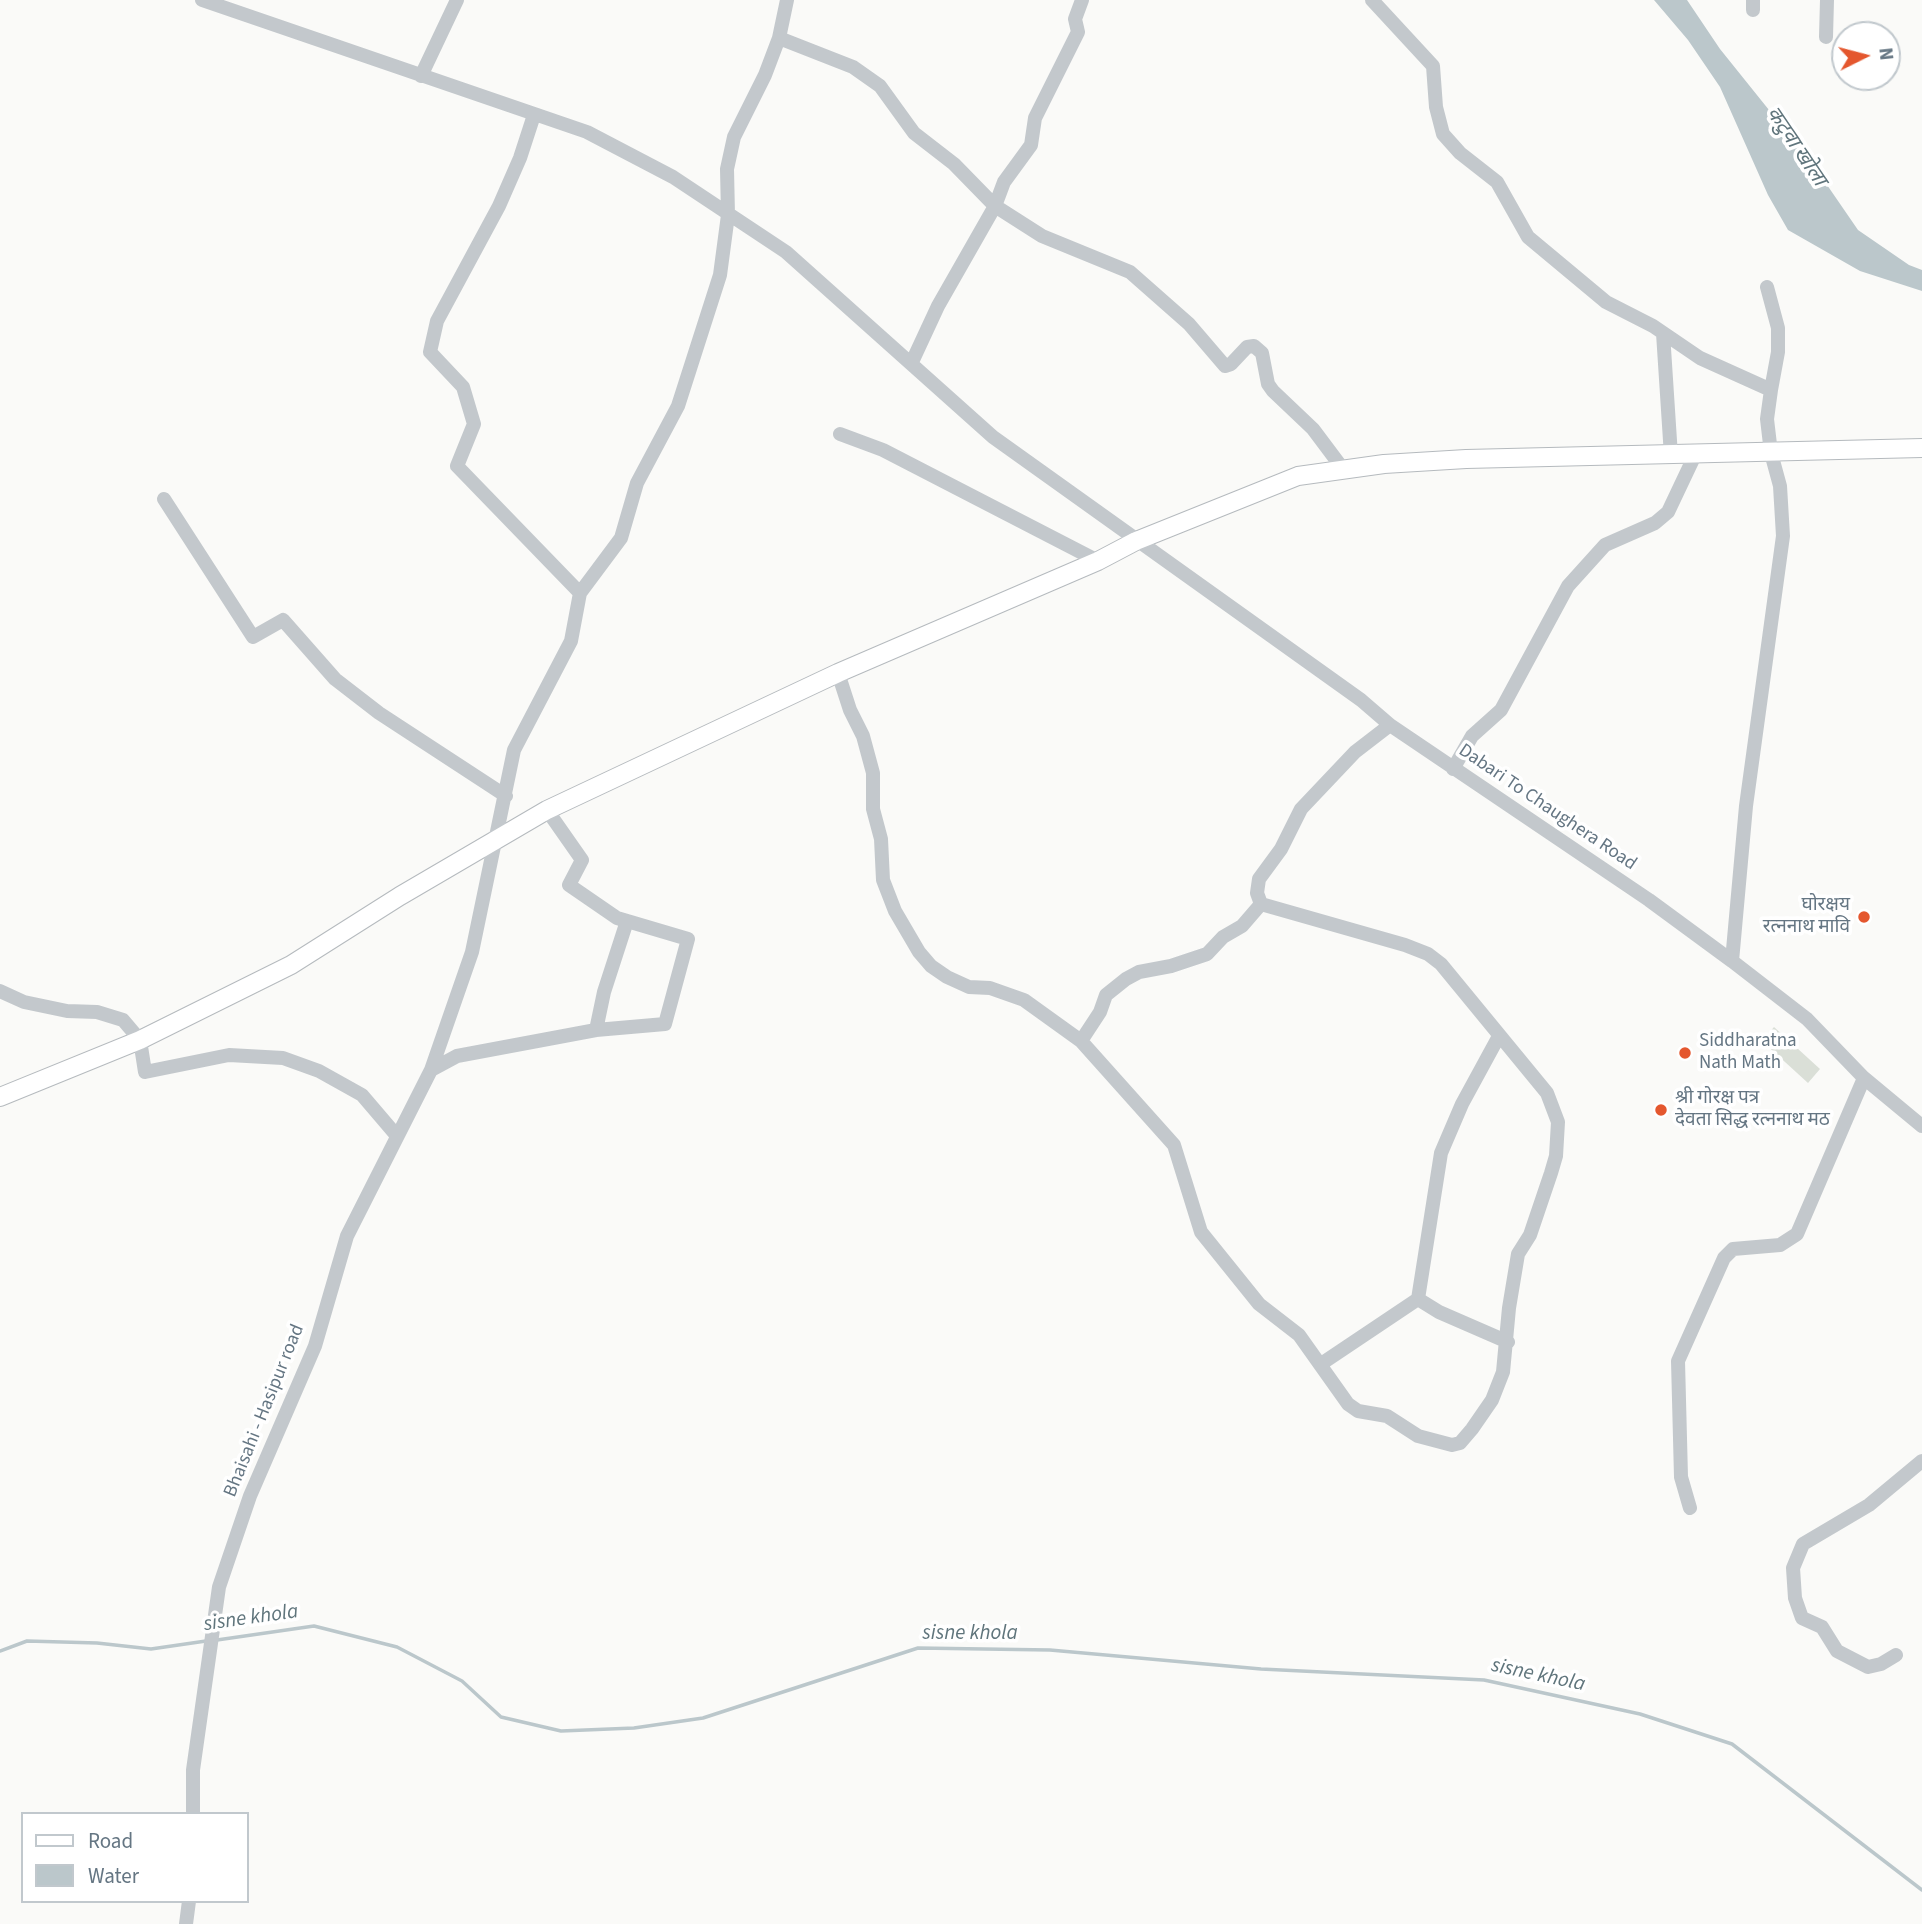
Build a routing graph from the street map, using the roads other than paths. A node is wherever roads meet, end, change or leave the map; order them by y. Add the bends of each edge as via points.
1 (457, 0) edge
2 (787, 0) edge
3 (1082, 0) edge
4 (1372, 0) edge
5 (1826, 0) edge
6 (211, 2) edge
7 (1826, 37) dead end
8 (779, 38) junction
9 (421, 76) junction
10 (534, 115) junction
11 (995, 206) junction
12 (728, 215) junction
13 (1767, 287) dead end
14 (1663, 334) junction
15 (912, 362) junction
16 (1771, 390) junction
17 (840, 434) dead end
18 (1922, 448) edge
19 (1770, 453) junction
20 (1695, 455) junction
21 (1671, 456) junction
22 (1343, 469) junction
23 (164, 499) dead end
24 (1136, 541) junction
25 (1098, 561) junction
26 (580, 593) junction
27 (838, 673) junction
28 (1390, 725) junction
29 (1453, 769) junction
30 (506, 796) junction
31 (547, 810) junction
32 (495, 840) junction
33 (1261, 904) junction
34 (627, 921) junction
35 (1732, 961) junction
36 (0, 991) edge
37 (596, 1030) junction
38 (1499, 1035) junction
39 (140, 1040) junction
40 (1081, 1041) junction
41 (431, 1070) junction
42 (1864, 1078) junction
43 (0, 1097) edge
44 (1922, 1126) edge
45 (397, 1136) junction
46 (1419, 1299) junction
47 (1508, 1342) junction
48 (1321, 1364) junction
49 (1922, 1461) edge
50 (1690, 1508) dead end
51 (1896, 1655) dead end
52 (193, 1812) edge
53 (188, 1903) edge
54 (186, 1924) edge

1 - 9 street
2 - 8 street
3 - 11 street via 1075,19 1078,32 1035,118 1031,145 1004,182
4 - 14 street via 1433,66 1443,134 1497,183 1528,237 1606,302
5 - 7 street
6 - 9 street, Dabari To Chaughera Road
8 - 11 street via 853,67 880,86 915,133
8 - 12 street via 734,137 727,169
9 - 10 street, Dabari To Chaughera Road
10 - 12 street, Dabari To Chaughera Road via 587,132 673,177
10 - 26 street via 499,206 437,321 430,352 463,387 474,424 457,466
11 - 15 street
11 - 22 street via 1042,236 1130,272 1189,324 1225,366 1254,346 1262,353 1273,391 1313,429
12 - 15 street, Dabari To Chaughera Road via 786,252
12 - 26 street via 720,275 678,406 637,483 621,538
13 - 16 street via 1778,328
14 - 16 street via 1700,358
14 - 21 street
15 - 24 street, Dabari To Chaughera Road via 993,437
16 - 19 street via 1767,419
17 - 25 street via 883,450
18 - 19 main road
19 - 20 main road
19 - 35 street via 1780,486 1783,536 1746,806
20 - 21 main road
20 - 29 street via 1668,512 1655,523 1605,545 1568,586 1501,710 1472,736
21 - 22 main road via 1466,458
22 - 24 main road via 1298,476
23 - 30 street via 253,637 283,621 335,679
24 - 25 main road
24 - 28 street, Dabari To Chaughera Road
25 - 27 main road
26 - 30 street, Bhaisahi - Hasipur road via 571,641 514,750
27 - 31 main road
27 - 40 street via 873,773 883,880 919,952 947,977 1024,1000
28 - 29 street, Dabari To Chaughera Road
28 - 33 street via 1355,752 1301,809 1259,879
29 - 35 street, Dabari To Chaughera Road
30 - 32 street, Bhaisahi - Hasipur road
31 - 32 main road
31 - 34 street via 582,860 569,886
32 - 39 main road via 325,946
32 - 41 street, Bhaisahi - Hasipur road via 472,952
33 - 38 street via 1428,954 1454,978
33 - 40 street via 1207,954 1126,979 1106,995
34 - 37 street
34 - 37 street via 688,939 665,1024
35 - 42 street, Dabari To Chaughera Road via 1807,1019
36 - 39 street via 24,1002 123,1020
37 - 41 street via 457,1056
38 - 46 street via 1441,1153
38 - 47 street via 1548,1093 1558,1122 1551,1173 1530,1235 1518,1254
39 - 43 main road
39 - 45 street via 145,1072 229,1055 282,1058 319,1071 362,1096
40 - 48 street via 1174,1145 1201,1232 1259,1304 1299,1335
41 - 45 street, Bhaisahi - Hasipur road
42 - 44 street, Dabari To Chaughera Road
42 - 50 street via 1797,1234 1780,1245 1733,1249 1724,1258 1678,1362 1681,1478
45 - 52 street, Bhaisahi - Hasipur road via 347,1236 316,1346 250,1496 219,1587 193,1770
46 - 47 street
46 - 48 street
47 - 48 street via 1492,1400 1460,1443 1452,1445 1418,1436 1387,1416 1348,1404
49 - 51 street via 1869,1505 1803,1544 1793,1568 1802,1618 1822,1627 1837,1651 1868,1667
53 - 54 street

